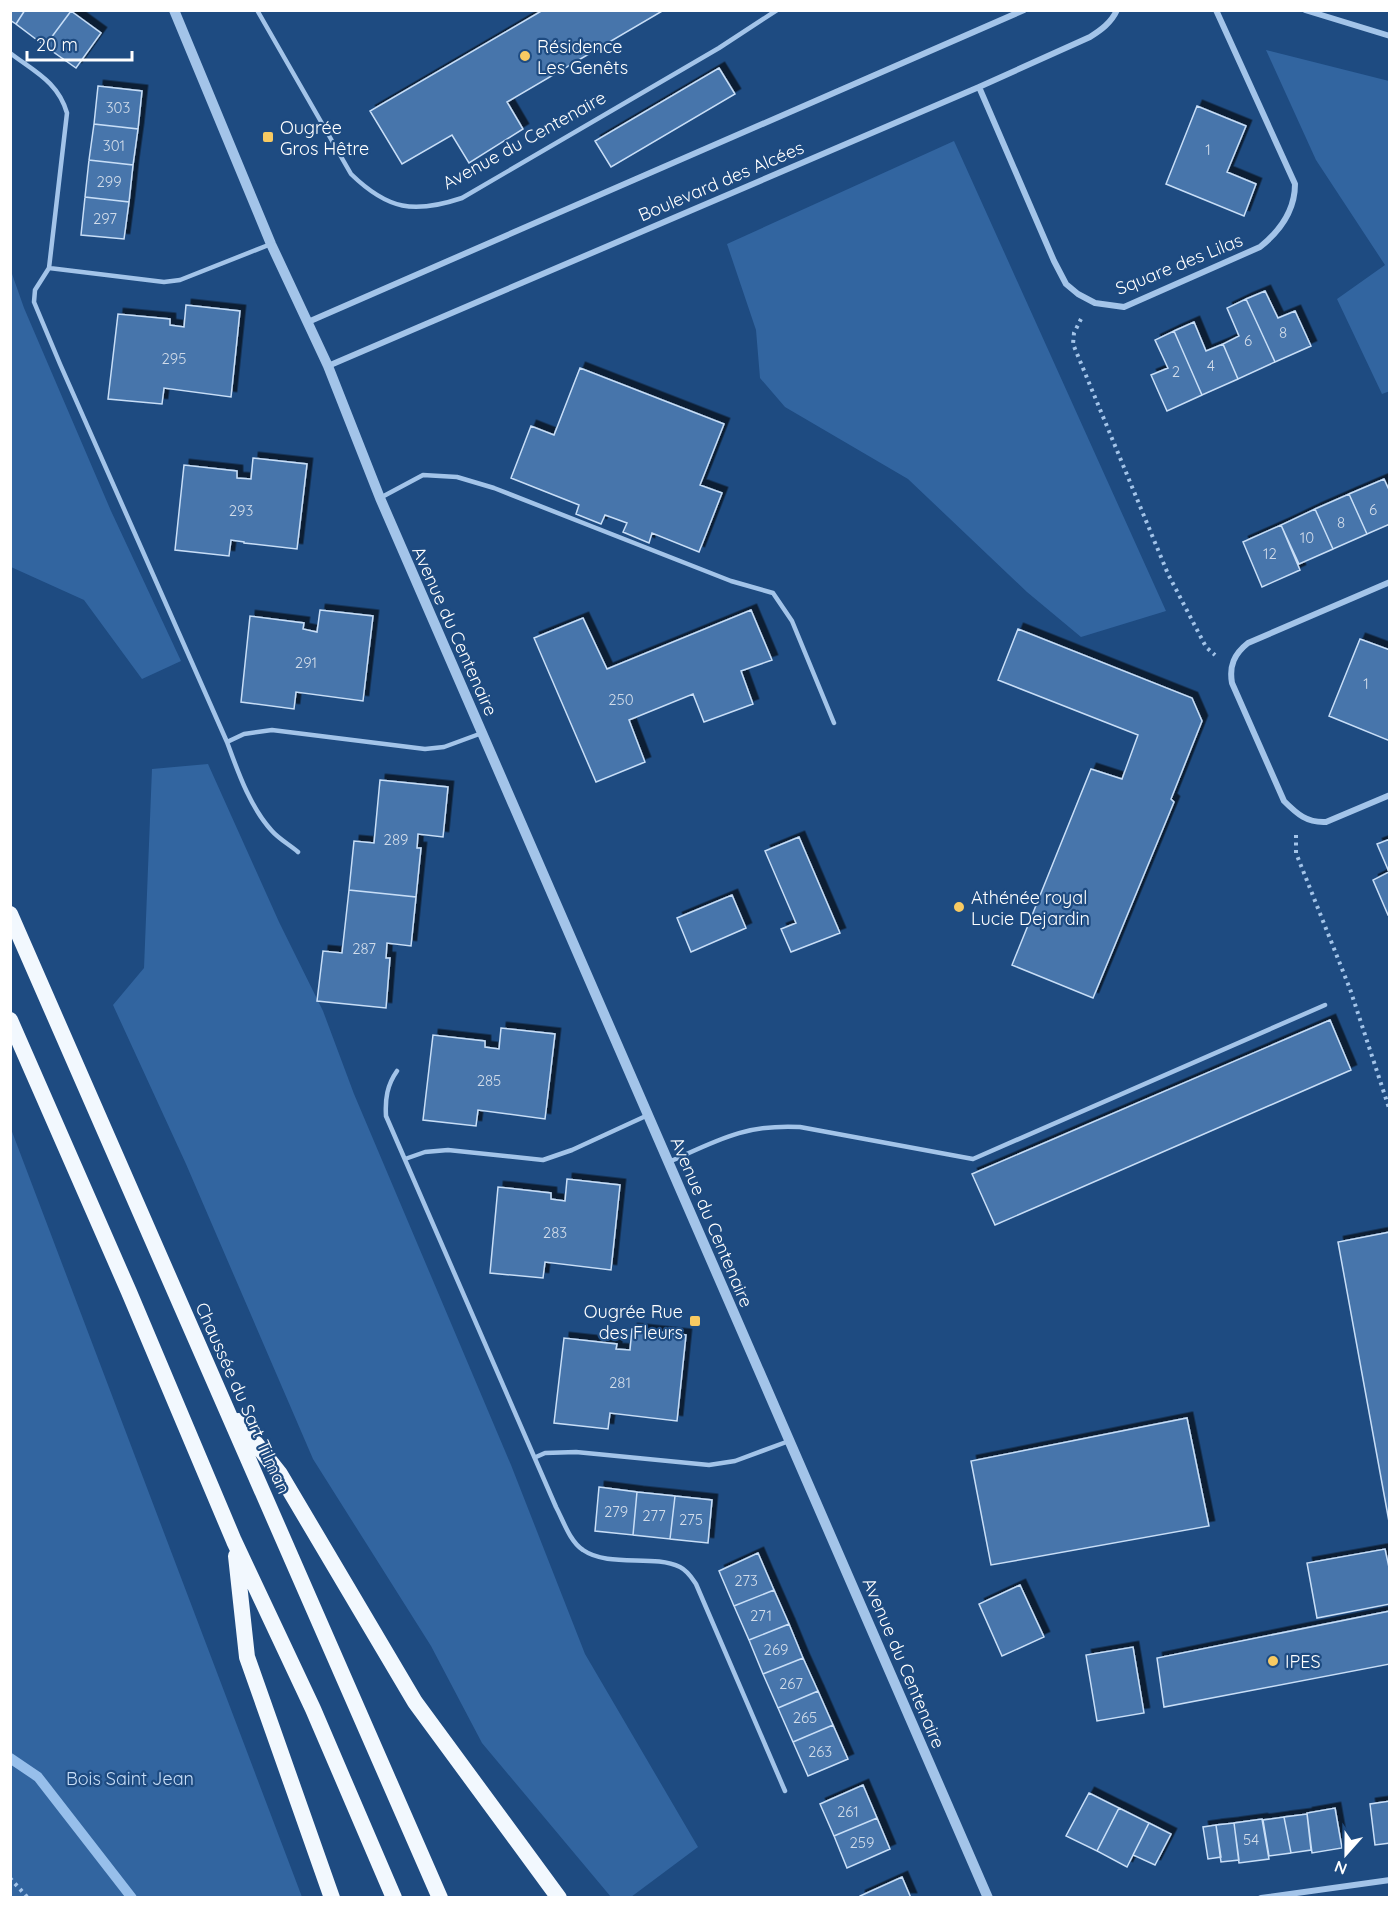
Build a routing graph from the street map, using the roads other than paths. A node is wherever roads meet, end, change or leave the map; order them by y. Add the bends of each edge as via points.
1 (174, 10) edge
2 (257, 10) edge
3 (777, 10) edge
4 (1024, 10) edge
5 (1117, 10) edge
6 (1216, 10) edge
7 (1305, 10) edge
8 (1389, 36) edge
9 (10, 53) edge
10 (979, 87) junction
11 (272, 244) junction
12 (49, 268) junction
13 (308, 322) junction
14 (328, 366) junction
15 (380, 498) junction
16 (1389, 582) edge
17 (834, 723) dead end
18 (482, 733) junction
19 (227, 742) junction
20 (1389, 795) edge
21 (298, 852) dead end
22 (10, 914) edge
23 (1325, 1005) dead end
24 (10, 1020) edge
25 (397, 1071) dead end
26 (648, 1115) junction
27 (405, 1159) junction
28 (669, 1161) junction
29 (223, 1401) junction
30 (789, 1441) junction
31 (536, 1457) junction
32 (234, 1540) junction
33 (785, 1791) dead end
34 (1389, 1880) edge
35 (332, 1898) edge
36 (394, 1898) edge
37 (440, 1898) edge
38 (559, 1898) edge
39 (988, 1898) edge
40 (1261, 1898) edge

1 - 11 street, Avenue du Centenaire
2 - 3 lane, Avenue du Centenaire via 351,174 382,198 404,207 426,208 462,198
4 - 13 street, Boulevard des Alcées
5 - 10 street, Boulevard des Alcées via 1102,29 1090,36
6 - 10 street, Square des Lilas via 1295,184 1295,197 1272,238 1260,247 1124,307 1090,300 1066,284
7 - 8 street
9 - 12 lane via 54,86 67,113
10 - 14 street, Boulevard des Alcées
11 - 12 lane via 180,280 164,282
11 - 13 street, Avenue du Centenaire
12 - 19 lane via 35,290 34,302 40,319
13 - 14 street, Avenue du Centenaire
14 - 15 street, Avenue du Centenaire
15 - 17 lane via 423,475 457,477 731,581 773,593 792,621
15 - 18 street, Avenue du Centenaire
16 - 20 street via 1248,643 1232,664 1232,684 1284,801 1295,813 1315,822 1326,822
18 - 19 lane, Avenue du Centenaire via 444,747 425,749 272,730 244,734
18 - 26 street, Avenue du Centenaire
19 - 21 lane via 255,807 272,832
22 - 29 highway, Chaussée du Sart Tilman
23 - 28 lane via 973,1159 780,1126 733,1133
24 - 32 highway
25 - 27 lane via 389,1081 386,1116
26 - 27 lane via 543,1160 448,1150
26 - 28 street, Avenue du Centenaire
27 - 31 lane
28 - 30 street, Avenue du Centenaire
29 - 37 highway, Chaussée du Sart Tilman
29 - 38 highway via 280,1474 415,1702
30 - 31 lane via 715,1465 576,1452
30 - 39 street, Avenue du Centenaire
31 - 33 lane via 556,1507 583,1550 599,1557 669,1564 689,1574
32 - 35 highway via 248,1657
32 - 36 highway via 313,1708
34 - 40 street

